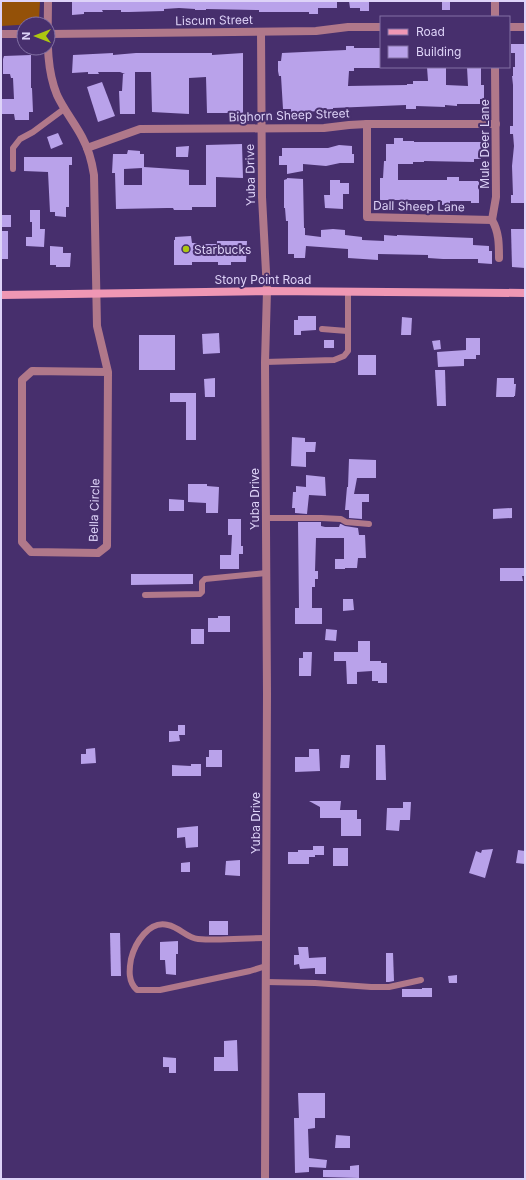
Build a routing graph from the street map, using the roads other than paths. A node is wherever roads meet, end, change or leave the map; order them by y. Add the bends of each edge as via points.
1 (48, 1) edge
2 (495, 1) edge
3 (48, 16) edge
4 (495, 16) edge
5 (380, 27) edge
6 (510, 27) edge
7 (525, 27) edge
8 (261, 32) junction
9 (1, 34) edge
10 (16, 34) edge
11 (56, 34) edge
12 (50, 56) edge
13 (496, 68) edge
14 (64, 110) junction
15 (367, 124) junction
16 (496, 124) junction
17 (262, 129) junction
18 (87, 148) junction
19 (13, 169) dead end
20 (492, 220) junction
21 (499, 258) dead end
22 (267, 291) junction
23 (348, 292) junction
24 (97, 293) junction
25 (525, 293) edge
26 (1, 295) edge
27 (322, 329) dead end
28 (347, 331) junction
29 (265, 362) junction
30 (108, 372) junction
31 (266, 518) junction
32 (369, 524) dead end
33 (266, 574) junction
34 (145, 595) dead end
35 (266, 938) junction
36 (266, 966) junction
37 (421, 980) dead end
38 (266, 982) junction
39 (265, 1179) edge

1 - 3 street, Bella Circle
2 - 4 street
5 - 8 street, Liscum Street
6 - 7 street
8 - 11 street, Liscum Street
8 - 17 street, Yuba Drive
9 - 10 street
12 - 14 street, Bella Circle via 52,79
13 - 16 street, Mule Deer Lane
14 - 18 street, Bella Circle
14 - 19 lane via 20,139 13,148
15 - 16 street, Bighorn Sheep Street
15 - 17 street, Bighorn Sheep Street
15 - 20 street, Dall Sheep Lane via 367,217
16 - 20 street, Mule Deer Lane via 496,197
17 - 18 street, Bighorn Sheep Street via 140,129
17 - 22 street, Yuba Drive via 262,197
18 - 24 street, Bella Circle via 96,187
20 - 21 street via 498,234
22 - 23 main road, Stony Point Road
22 - 24 main road, Stony Point Road
22 - 29 street, Yuba Drive
23 - 25 main road, Stony Point Road
23 - 28 lane
24 - 26 main road, Stony Point Road
24 - 30 street, Bella Circle via 97,326
27 - 28 lane
28 - 29 lane via 348,351 344,356 334,360
29 - 31 street, Yuba Drive
30 - 30 street, Bella Circle via 32,371 22,380 22,542 31,552 98,553 107,546
31 - 32 lane via 341,519 346,522
31 - 33 street, Yuba Drive
33 - 34 lane via 205,579 200,594
33 - 35 street, Yuba Drive
35 - 36 street, Yuba Drive
35 - 36 lane via 195,939 162,924 152,927 143,934 132,954 129,974 137,990 160,990
36 - 38 street, Yuba Drive
37 - 38 lane via 390,988
38 - 39 street, Yuba Drive

